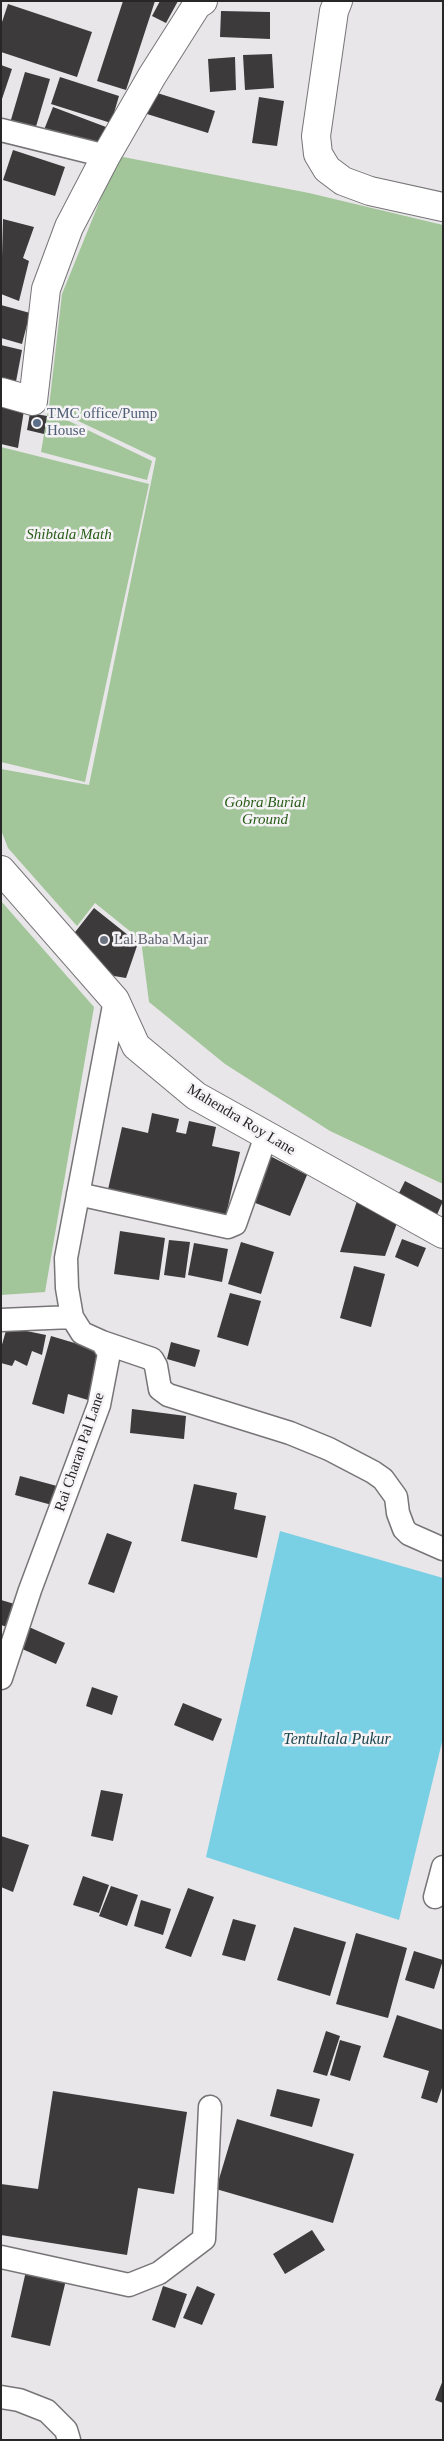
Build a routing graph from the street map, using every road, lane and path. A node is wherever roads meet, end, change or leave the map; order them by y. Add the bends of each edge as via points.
1 (202, 1) edge
2 (338, 1) edge
3 (1, 130) edge
4 (106, 156) junction
5 (443, 206) edge
6 (1, 392) edge
7 (1, 870) edge
8 (115, 1000) junction
9 (266, 1136) junction
10 (78, 1194) junction
11 (443, 1234) edge
12 (72, 1317) junction
13 (1, 1320) edge
14 (102, 1342) junction
15 (443, 1549) edge
16 (1, 1678) edge
17 (443, 1867) edge
18 (435, 1897) dead end
19 (210, 2107) dead end
20 (1, 2257) edge
21 (1, 2397) edge
22 (70, 2440) edge

1 - 4 street via 196,5 152,76
2 - 5 street via 316,136 318,154 327,169 343,181 370,191
3 - 4 street
4 - 6 street via 69,228 46,289 33,401
7 - 8 street, Mahendra Roy Lane
8 - 9 street, Mahendra Roy Lane via 136,1046 196,1096
8 - 10 street
9 - 10 street via 235,1224 228,1227
9 - 11 street, Mahendra Roy Lane
10 - 12 street via 66,1258
12 - 13 street
12 - 14 street via 82,1333
14 - 15 street via 152,1360 160,1389 168,1396 290,1433 373,1472 394,1493 404,1529
14 - 16 street, Rai Charan Pal Lane via 109,1353 99,1405
17 - 18 street
19 - 20 street via 204,2239 159,2273 129,2285
21 - 22 street via 47,2411 66,2430

